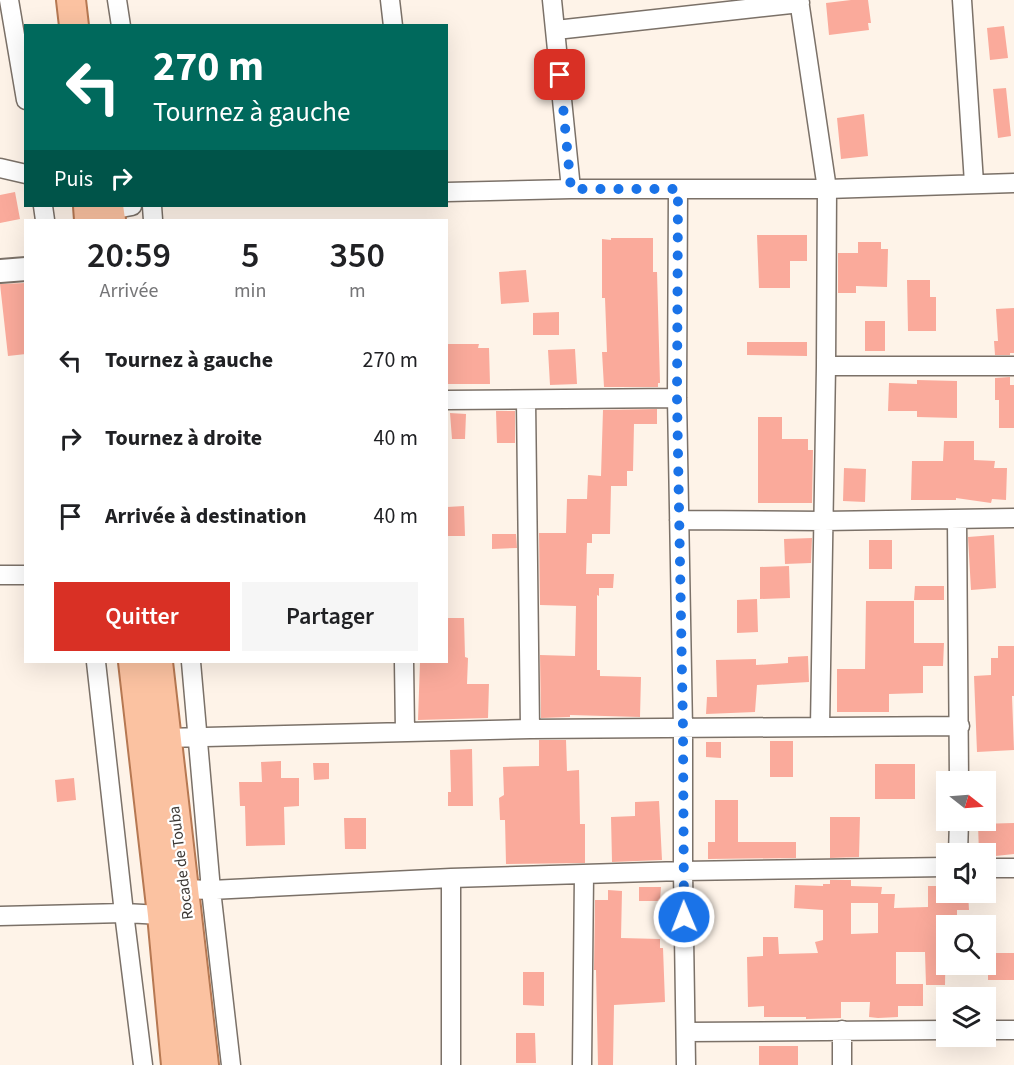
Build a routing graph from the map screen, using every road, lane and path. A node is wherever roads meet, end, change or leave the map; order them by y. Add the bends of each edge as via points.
1 (9, 0) edge
2 (71, 0) edge
3 (88, 0) edge
4 (117, 0) edge
5 (390, 0) edge
6 (552, 0) edge
7 (962, 0) edge
8 (800, 2) edge
9 (722, 6) edge
10 (0, 21) edge
11 (74, 24) edge
12 (92, 24) edge
13 (121, 24) edge
14 (393, 24) edge
15 (556, 30) junction
16 (20, 37) edge
17 (24, 78) edge
18 (0, 168) edge
19 (24, 174) edge
20 (974, 183) junction
21 (1014, 183) edge
22 (571, 189) junction
23 (678, 189) junction
24 (827, 189) junction
25 (448, 192) edge
26 (24, 268) edge
27 (0, 271) edge
28 (826, 366) junction
29 (1014, 366) edge
30 (677, 398) junction
31 (448, 400) edge
32 (526, 400) junction
33 (1014, 518) edge
34 (679, 520) junction
35 (957, 520) junction
36 (824, 521) junction
37 (0, 574) edge
38 (24, 575) edge
39 (96, 663) edge
40 (133, 663) edge
41 (158, 663) edge
42 (191, 663) edge
43 (404, 663) edge
44 (960, 726) junction
45 (820, 727) junction
46 (530, 729) junction
47 (683, 729) junction
48 (405, 731) junction
49 (198, 735) junction
50 (165, 738) junction
51 (959, 771) edge
52 (936, 867) edge
53 (996, 868) edge
54 (1014, 868) edge
55 (683, 870) junction
56 (584, 875) junction
57 (451, 878) junction
58 (183, 889) junction
59 (212, 890) junction
60 (124, 913) junction
61 (162, 915) junction
62 (0, 916) edge
63 (842, 1030) junction
64 (936, 1030) edge
65 (996, 1030) edge
66 (1014, 1030) edge
67 (686, 1032) junction
68 (143, 1065) edge
69 (176, 1065) edge
70 (204, 1065) edge
71 (231, 1065) edge
72 (451, 1065) edge
73 (582, 1065) edge
74 (686, 1065) edge
75 (842, 1065) edge

1 - 16 street
2 - 11 main road
3 - 12 main road
4 - 13 street
5 - 14 street
6 - 15 street
7 - 20 street
8 - 9 street
8 - 24 street
9 - 15 street
10 - 16 street
15 - 22 street
16 - 17 street
18 - 19 street
20 - 21 street
20 - 24 street
22 - 23 street
22 - 25 street
23 - 24 street
23 - 30 street
24 - 28 street
26 - 27 street
28 - 29 street
28 - 36 street
30 - 32 street
30 - 34 street
31 - 32 street
32 - 46 street
33 - 35 street
34 - 36 street
34 - 47 street
35 - 36 street
35 - 44 street
36 - 45 street
37 - 38 street
39 - 60 street
40 - 61 main road, Rocade de Touba
41 - 50 main road, Rocade de Touba
42 - 49 street
43 - 48 street
44 - 45 street
44 - 51 street
45 - 47 street
46 - 47 street
46 - 48 street
47 - 55 street
48 - 49 street
49 - 50 street
49 - 59 street
50 - 58 main road, Rocade de Touba
52 - 55 street
53 - 54 street
55 - 56 street
55 - 67 street
56 - 57 street
56 - 73 street
57 - 59 street
57 - 72 street
58 - 59 street
58 - 70 main road, Rocade de Touba
59 - 71 street
60 - 61 street
60 - 62 street
60 - 68 street
61 - 69 main road, Rocade de Touba
63 - 64 street
63 - 67 street
63 - 75 street
65 - 66 street
67 - 74 street

